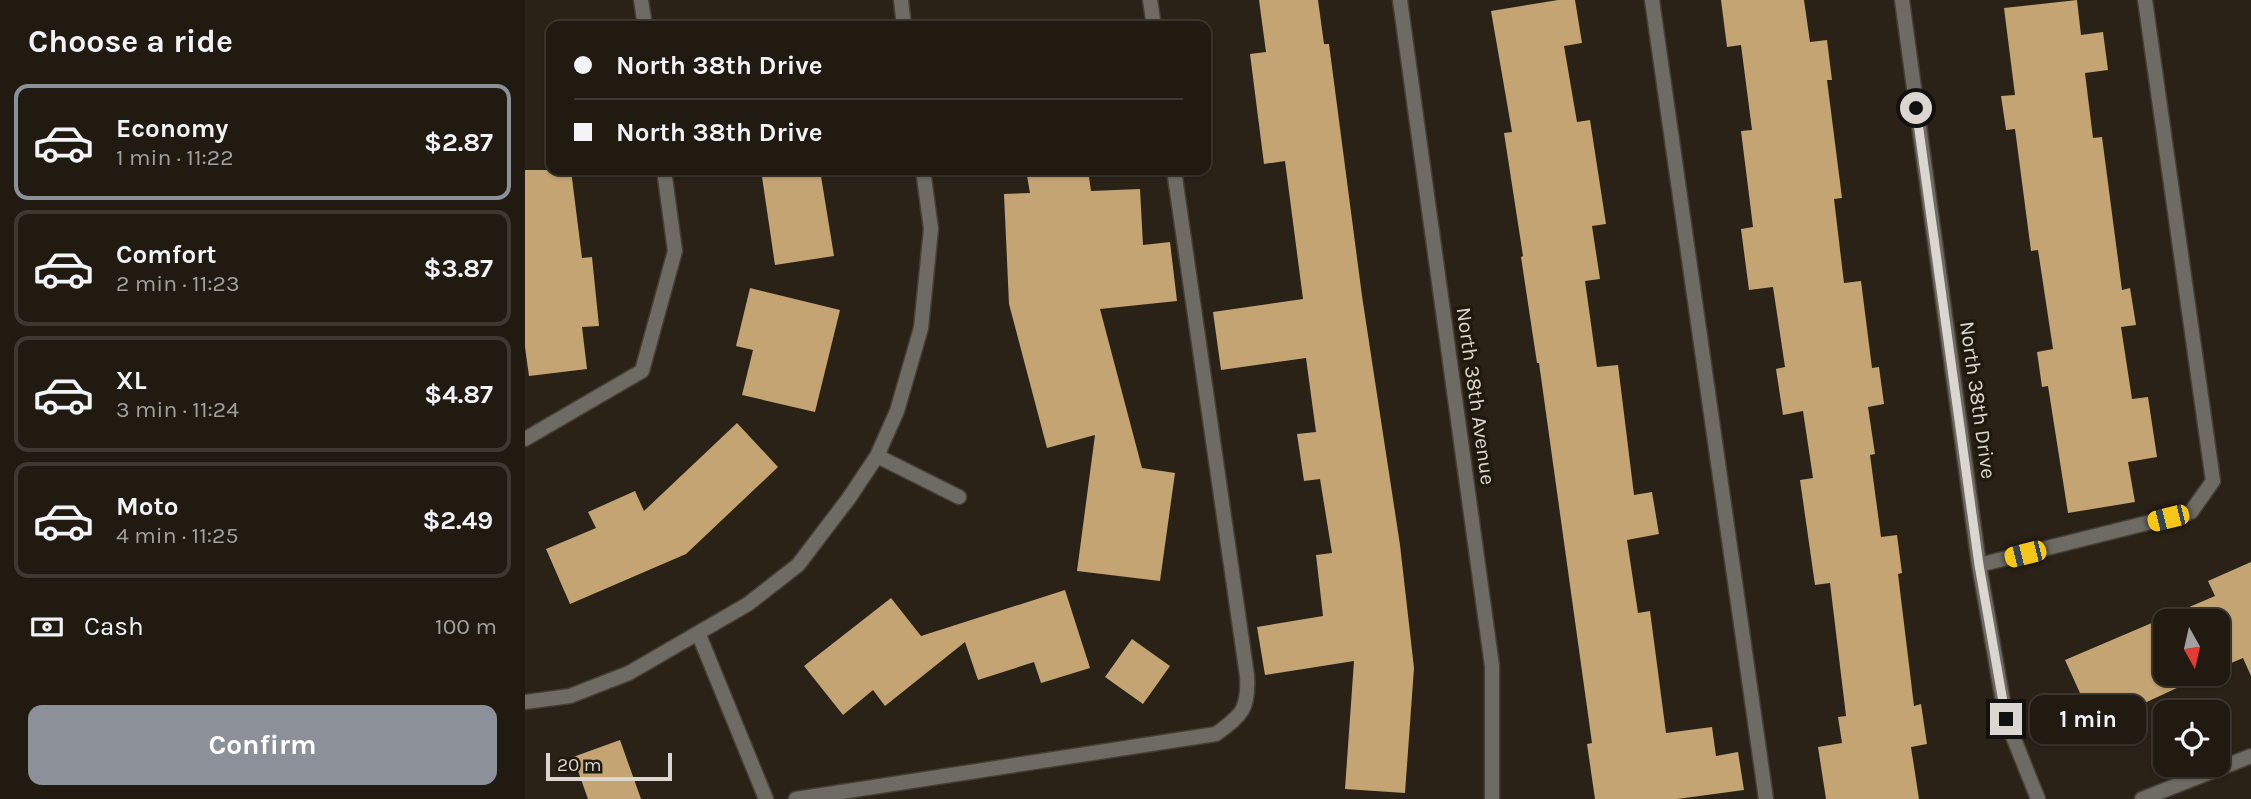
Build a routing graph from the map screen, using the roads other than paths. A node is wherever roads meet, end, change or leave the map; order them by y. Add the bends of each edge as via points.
1 (641, 0) edge
2 (901, 0) edge
3 (1150, 0) edge
4 (1400, 0) edge
5 (1652, 0) edge
6 (1902, 0) edge
7 (2145, 0) edge
8 (644, 21) edge
9 (903, 21) edge
10 (1153, 21) edge
11 (665, 175) edge
12 (924, 175) edge
13 (1175, 175) edge
14 (525, 439) edge
15 (877, 456) junction
16 (959, 497) dead end
17 (1979, 565) junction
18 (699, 635) junction
19 (525, 702) edge
20 (2251, 756) edge
21 (766, 799) edge
22 (796, 799) edge
23 (1492, 799) edge
24 (1766, 799) edge
25 (2038, 799) edge
26 (2142, 799) edge

1 - 8 street
2 - 9 street
3 - 10 street
4 - 23 street, North 38th Avenue via 1492,666
5 - 24 street
6 - 17 street, North 38th Drive
7 - 17 street via 2213,481 2191,512
11 - 14 street via 675,251 642,371
12 - 15 street via 931,229 921,328 897,411
13 - 22 street via 1247,676 1248,698 1239,717 1216,734
15 - 16 street
15 - 18 street via 797,565
17 - 25 street, North 38th Drive via 2006,719
18 - 19 street via 629,673 582,691
18 - 21 street
20 - 26 street

